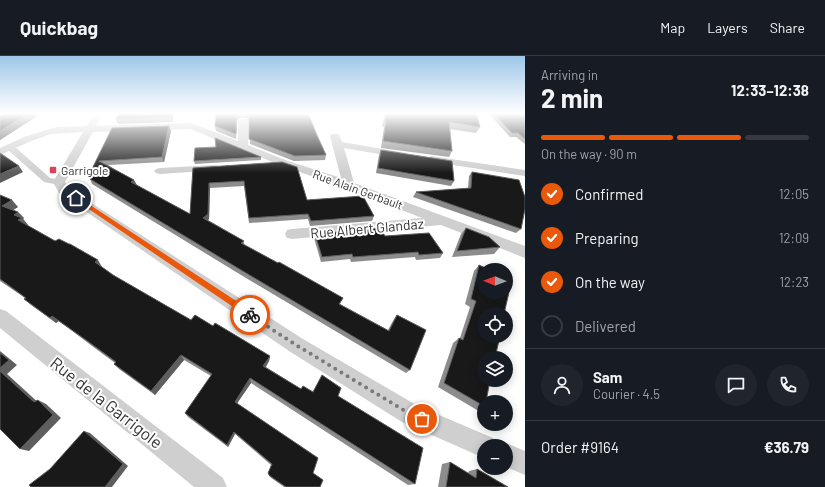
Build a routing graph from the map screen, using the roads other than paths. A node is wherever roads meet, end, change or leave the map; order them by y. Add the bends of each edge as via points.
1 (41, 133) edge
2 (86, 133) edge
3 (214, 133) edge
4 (243, 133) edge
5 (243, 146) junction
6 (10, 147) junction
7 (0, 152) edge
8 (284, 163) junction
9 (261, 164) edge
10 (222, 167) edge
11 (160, 171) dead end
12 (525, 172) edge
13 (59, 182) junction
14 (349, 184) junction
15 (442, 221) junction
16 (292, 234) dead end
17 (525, 252) edge
18 (0, 317) edge
19 (477, 443) edge
20 (513, 458) edge
21 (525, 463) edge
22 (214, 487) edge

1 - 6 street, Rue Alain Gerbault via 25,138
2 - 13 street
3 - 5 street, Rue Alain Gerbault
4 - 5 street
5 - 8 street, Rue Alain Gerbault
6 - 7 street, Rue Alain Gerbault
6 - 13 street via 46,180
8 - 9 street
8 - 14 street, Rue Alain Gerbault
10 - 11 street
12 - 14 street via 419,157 336,139
13 - 19 street via 63,190 303,350 410,414
14 - 15 street, Rue Alain Gerbault
15 - 16 street, Rue Albert Glandaz
15 - 17 street, Rue Alain Gerbault
18 - 22 street, Rue de la Garrigole
20 - 21 street

